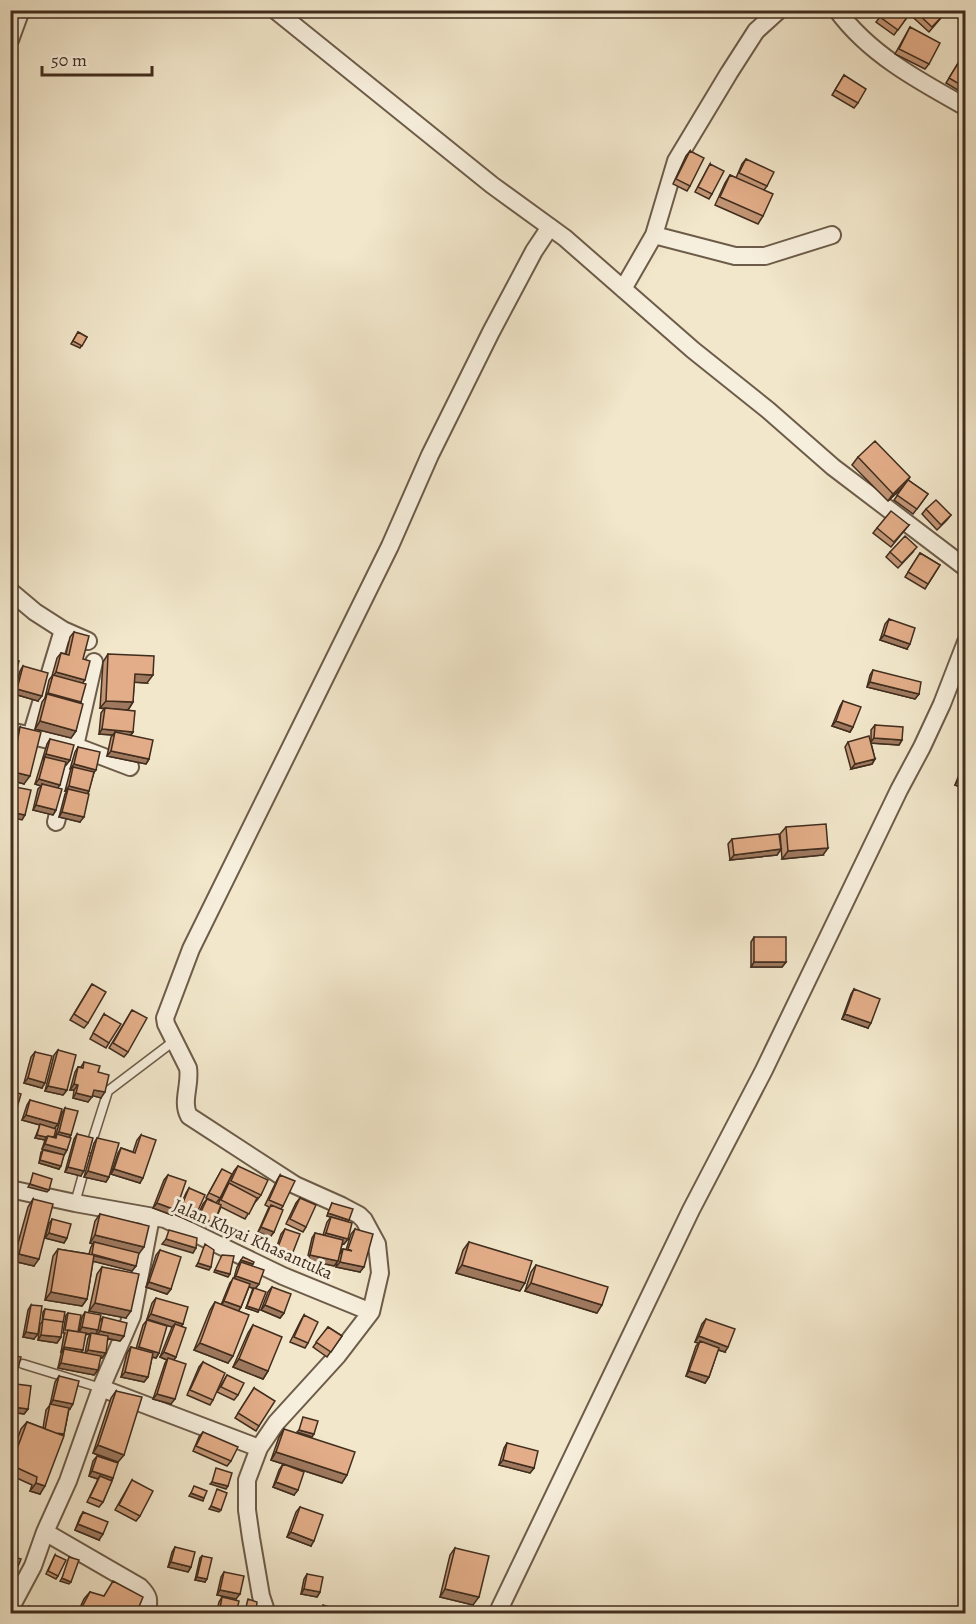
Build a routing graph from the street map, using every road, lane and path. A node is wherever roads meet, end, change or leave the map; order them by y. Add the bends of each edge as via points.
1 (21, 10) edge
2 (275, 10) edge
3 (779, 10) edge
4 (837, 10) edge
5 (10, 40) edge
6 (966, 107) edge
7 (550, 227) junction
8 (654, 235) junction
9 (832, 235) dead end
10 (623, 290) junction
11 (966, 568) edge
12 (10, 591) edge
13 (63, 630) junction
14 (88, 641) edge
15 (966, 642) edge
16 (94, 662) dead end
17 (10, 731) edge
18 (32, 736) junction
19 (75, 746) junction
20 (130, 767) dead end
21 (56, 822) dead end
22 (174, 1041) junction
23 (10, 1189) edge
24 (75, 1203) junction
25 (151, 1216) junction
26 (371, 1312) junction
27 (23, 1364) edge
28 (101, 1388) junction
29 (259, 1448) junction
30 (45, 1532) junction
31 (10, 1609) edge
32 (147, 1614) edge
33 (267, 1614) edge
34 (497, 1614) edge

1 - 5 street
2 - 7 street via 428,135
3 - 8 street via 756,31 676,161
4 - 6 street via 886,60
7 - 10 street
7 - 22 street via 491,332 191,949 165,1018
8 - 9 street via 735,256 765,256
8 - 10 street
10 - 11 street via 833,467
12 - 13 street
13 - 14 street
13 - 18 street
15 - 34 street via 922,747 751,1097 691,1210
16 - 19 street
17 - 18 street
18 - 19 street
19 - 20 street
19 - 21 street
22 - 24 lane via 108,1091
22 - 26 street via 188,1068 189,1116 295,1185 364,1220 377,1244 380,1273
23 - 24 street, Jalan Khyai Khasantuka
24 - 25 street, Jalan Khyai Khasantuka
25 - 26 street, Jalan Khyai Khasantuka
25 - 28 street via 132,1316
26 - 29 street
27 - 28 lane
28 - 29 street
28 - 30 street
29 - 33 street via 247,1480 247,1509
30 - 31 street via 33,1566
30 - 32 street via 140,1587 149,1601

